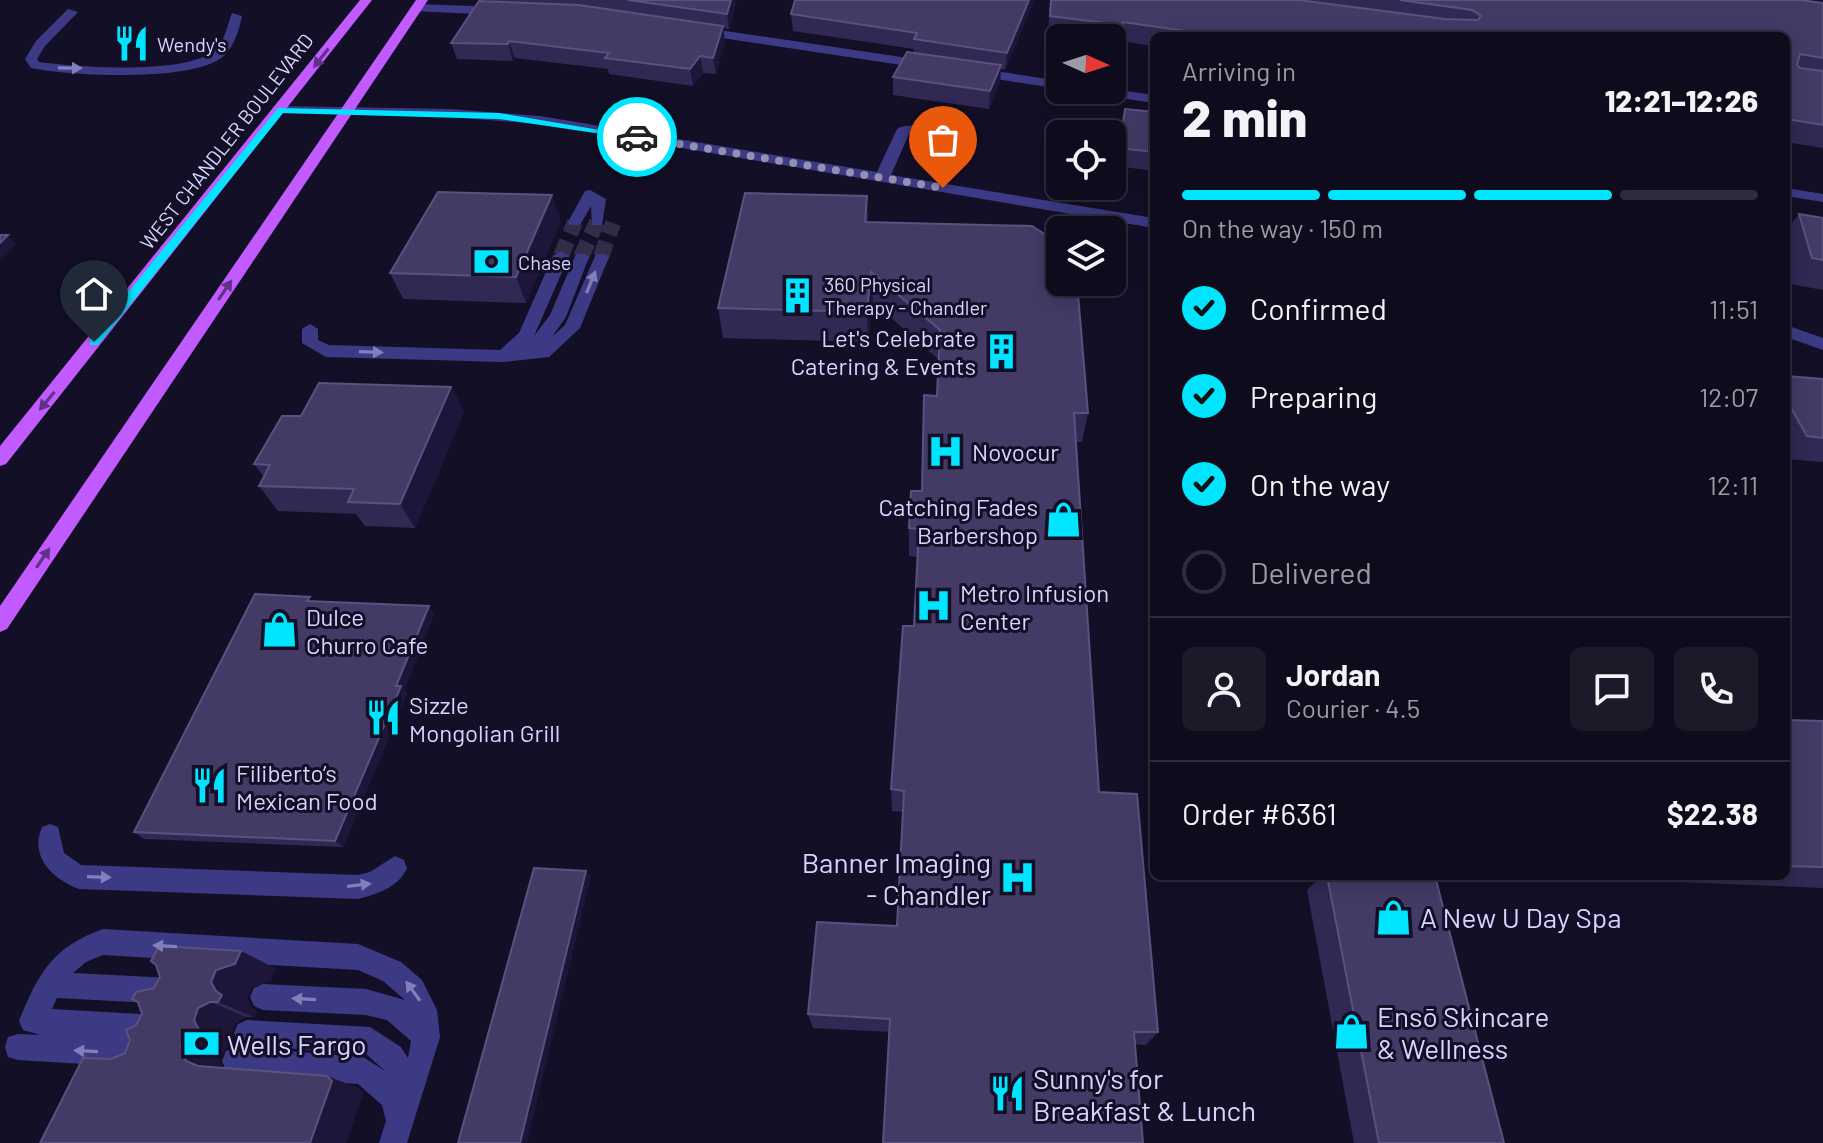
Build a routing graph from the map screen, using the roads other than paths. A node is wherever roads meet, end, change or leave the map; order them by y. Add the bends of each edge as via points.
1 (366, 0) edge
2 (419, 4) edge
3 (507, 11) edge
4 (72, 12) dead end
5 (236, 16) dead end
6 (690, 30) edge
7 (937, 67) edge
8 (968, 71) edge
9 (1046, 83) edge
10 (1126, 95) edge
11 (1150, 98) edge
12 (281, 110) junction
13 (344, 112) junction
14 (949, 136) dead end
15 (882, 178) junction
16 (1790, 193) edge
17 (1823, 198) edge
18 (575, 222) tunnel mouth
19 (605, 222) dead end
20 (1150, 222) edge
21 (561, 256) tunnel mouth
22 (581, 257) tunnel mouth
23 (601, 257) tunnel mouth
24 (310, 329) dead end
25 (1790, 332) edge
26 (1823, 344) edge
27 (529, 354) junction
28 (503, 356) junction
29 (0, 459) edge
30 (0, 623) edge
31 (50, 835) dead end
32 (395, 868) dead end
33 (50, 985) junction
34 (183, 992) edge
35 (263, 997) dead end
36 (166, 1028) edge
37 (247, 1033) dead end
38 (427, 1037) junction
39 (18, 1047) dead end
40 (154, 1055) edge
41 (236, 1061) dead end
42 (411, 1086) junction
43 (396, 1131) edge

1 -> 12 main road, WEST CHANDLER BOULEVARD
2 - 3 street
2 - 13 main road
4 -> 5 street via 40,44 31,59 35,65 179,71 223,51 233,38
6 - 7 street
8 - 9 street
10 - 11 street
12 - 13 street
12 -> 29 main road, WEST CHANDLER BOULEVARD
13 - 15 street via 540,120
30 -> 13 main road
14 - 15 street via 904,129
15 - 20 street
16 - 17 street
18 - 19 street via 594,196 613,214
21 - 28 street via 526,336
22 - 27 street via 558,317
27 -> 23 street via 543,353 572,328
24 -> 28 street via 310,343 326,351
25 - 26 street
27 - 28 street
31 -> 32 street via 48,848 56,864 79,877 358,887
33 - 34 street
33 - 36 street via 33,1018
38 -> 33 street via 427,1012 401,976 358,957 103,942 79,949
38 -> 35 street via 394,1008
37 - 42 street via 370,1040 391,1057
38 - 42 street
40 -> 39 street
41 - 43 street via 363,1071 394,1097
42 - 43 street

